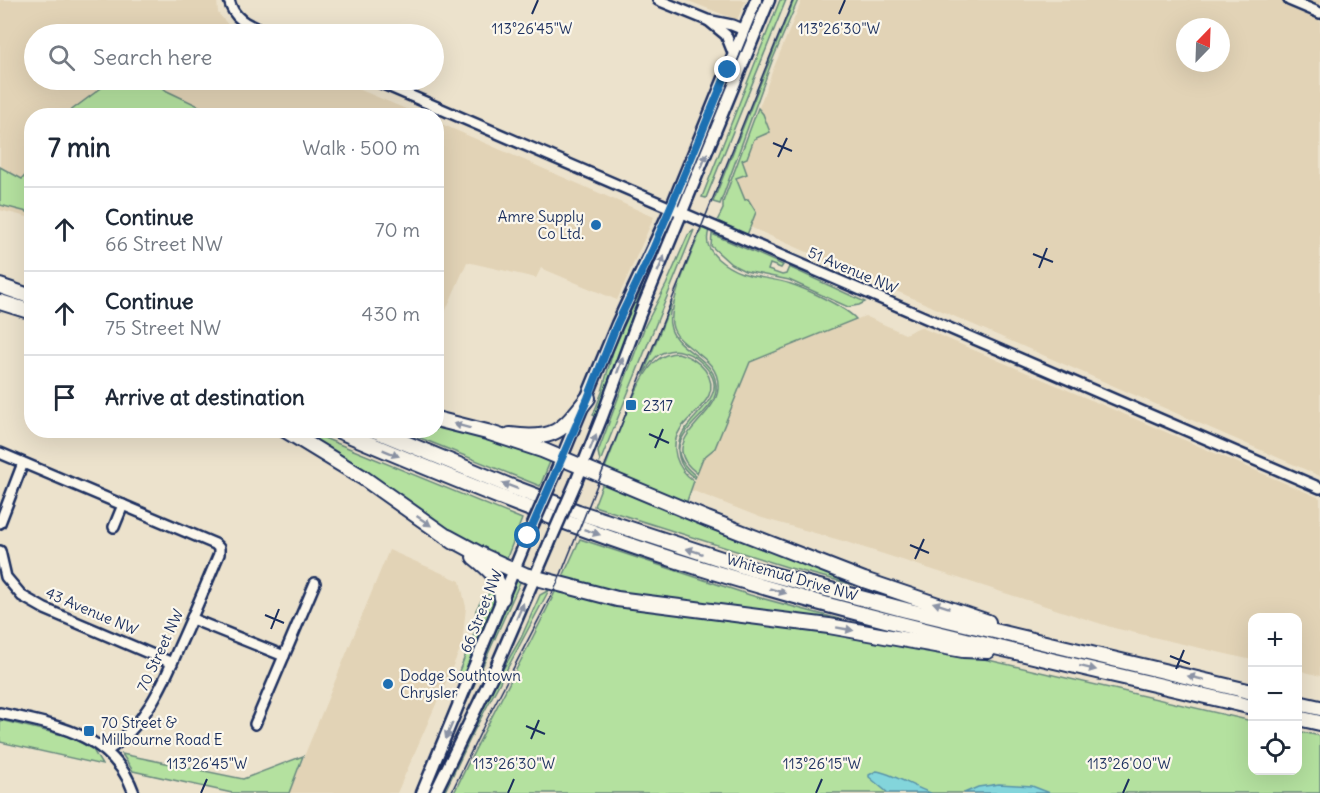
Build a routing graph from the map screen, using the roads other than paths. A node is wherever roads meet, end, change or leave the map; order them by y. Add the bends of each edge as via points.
1 (228, 0) edge
2 (658, 0) edge
3 (756, 0) edge
4 (769, 0) edge
5 (1289, 0) edge
6 (1320, 13) edge
7 (707, 20) junction
8 (249, 24) edge
9 (744, 30) junction
10 (752, 42) junction
11 (734, 55) junction
12 (397, 90) edge
13 (439, 108) edge
14 (444, 110) edge
15 (671, 208) junction
16 (682, 213) junction
17 (0, 286) edge
18 (24, 294) edge
19 (0, 302) edge
20 (24, 310) edge
21 (588, 398) junction
22 (444, 421) edge
23 (487, 432) junction
24 (298, 438) edge
25 (357, 438) edge
26 (393, 438) edge
27 (0, 453) edge
28 (562, 458) junction
29 (23, 463) junction
30 (583, 466) junction
31 (1320, 488) edge
32 (123, 505) junction
33 (0, 523) edge
34 (114, 527) dead end
35 (448, 537) junction
36 (0, 551) edge
37 (514, 570) junction
38 (535, 578) junction
39 (315, 583) dead end
40 (502, 598) junction
41 (192, 619) junction
42 (1035, 640) junction
43 (1031, 654) junction
44 (284, 657) junction
45 (172, 663) junction
46 (1248, 691) edge
47 (1302, 703) edge
48 (1248, 706) edge
49 (1320, 708) edge
50 (0, 713) edge
51 (1302, 719) edge
52 (1320, 723) edge
53 (255, 724) dead end
54 (107, 751) junction
55 (134, 793) edge
56 (422, 793) edge
57 (435, 793) edge

1 - 8 street via 234,14
2 - 7 street
3 - 9 main road, 66 Street NW
4 - 10 main road
5 - 6 street
7 - 9 street
7 - 11 street via 726,35
9 - 10 main road
9 - 11 main road, 66 Street NW
16 -> 10 main road
11 - 15 main road, 66 Street NW
12 - 13 street, 51 Avenue NW
14 - 15 street, 51 Avenue NW
15 - 16 street, 51 Avenue NW
15 - 21 main road, 66 Street NW via 617,324
30 -> 16 main road
16 - 31 street, 51 Avenue NW
17 - 18 highway
19 - 20 highway
21 - 23 highway via 568,423 552,434 516,436
21 - 28 main road, 66 Street NW
23 -> 22 highway
23 - 28 highway
24 -> 35 highway
25 -> 43 highway, Whitemud Drive NW via 569,525 684,563 866,615
42 -> 26 highway, Whitemud Drive NW via 872,602 734,563 607,522
27 - 29 street
28 - 30 highway
28 - 37 main road, 66 Street NW, bridge
29 - 32 street
29 - 33 street
30 - 38 main road, bridge
42 -> 30 highway via 864,580
32 - 34 street
32 - 41 street, 70 Street NW via 219,548
35 - 37 highway
35 - 40 highway via 496,578
36 - 45 street, 43 Avenue NW via 6,577 22,596
37 - 38 highway
37 - 40 main road, 66 Street NW
38 -> 43 highway via 641,603 829,626 963,650
57 -> 38 main road
39 - 44 street
40 -> 56 main road, 66 Street NW
41 - 44 street
41 - 45 street, 70 Street NW
46 -> 42 highway, Whitemud Drive NW
43 -> 48 highway, Whitemud Drive NW
44 - 53 street
45 - 54 street, 70 Street NW via 150,708
47 - 49 highway
50 - 54 street via 66,728
51 - 52 highway
54 - 55 street via 130,781

